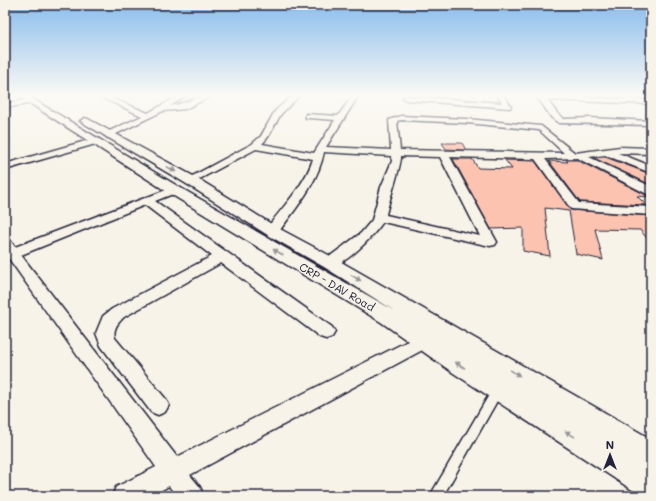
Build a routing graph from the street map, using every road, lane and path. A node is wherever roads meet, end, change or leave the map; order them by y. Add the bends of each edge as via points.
1 (68, 118) edge
2 (143, 118) edge
3 (275, 118) edge
4 (340, 118) edge
5 (394, 118) edge
6 (454, 118) edge
7 (559, 118) edge
8 (651, 123) edge
9 (102, 138) junction
10 (254, 146) junction
11 (604, 151) junction
12 (651, 151) edge
13 (319, 153) junction
14 (396, 153) junction
15 (444, 155) junction
16 (576, 155) junction
17 (538, 156) junction
18 (154, 160) junction
19 (134, 166) junction
20 (5, 167) edge
21 (650, 170) edge
22 (617, 174) junction
23 (190, 180) junction
24 (174, 190) junction
25 (651, 193) edge
26 (147, 201) junction
27 (651, 211) edge
28 (379, 217) junction
29 (272, 231) junction
30 (9, 248) edge
31 (223, 256) junction
32 (330, 263) junction
33 (326, 332) dead end
34 (424, 341) junction
35 (498, 389) junction
36 (158, 405) dead end
37 (651, 455) edge
38 (173, 473) junction
39 (651, 484) edge
40 (125, 496) edge
41 (191, 496) edge
42 (436, 496) edge

1 - 9 street, CRP - DAV Road
2 - 9 street
3 - 10 street via 264,137
4 - 13 street
5 - 14 street via 392,120
6 - 16 street via 541,128
7 - 8 street via 562,121
9 - 18 street, CRP - DAV Road
9 - 19 street, CRP - DAV Road
9 - 20 street
10 - 13 street
10 - 23 street
11 - 12 street
11 - 16 street
11 - 21 street
13 - 14 street
13 - 29 street via 307,185
14 - 15 street
14 - 28 street via 397,161
15 - 17 street
15 - 28 street via 490,242
16 - 17 street
16 - 22 street
17 - 27 street via 575,206
18 - 19 street
18 -> 23 street, CRP - DAV Road
19 - 24 street, CRP - DAV Road
21 - 22 street
22 - 25 street
23 - 29 street, CRP - DAV Road
24 - 26 street
34 -> 24 street, CRP - DAV Road
26 - 30 street
26 - 31 street
28 - 32 street via 366,236
29 - 32 street, CRP - DAV Road
30 - 38 street
31 - 33 street
31 - 36 street via 128,306 109,321 105,333 107,341
32 -> 37 street, CRP - DAV Road
35 -> 34 street, CRP - DAV Road
34 - 38 street
39 -> 35 street, CRP - DAV Road
35 - 42 lane
38 - 40 street
38 - 41 street

